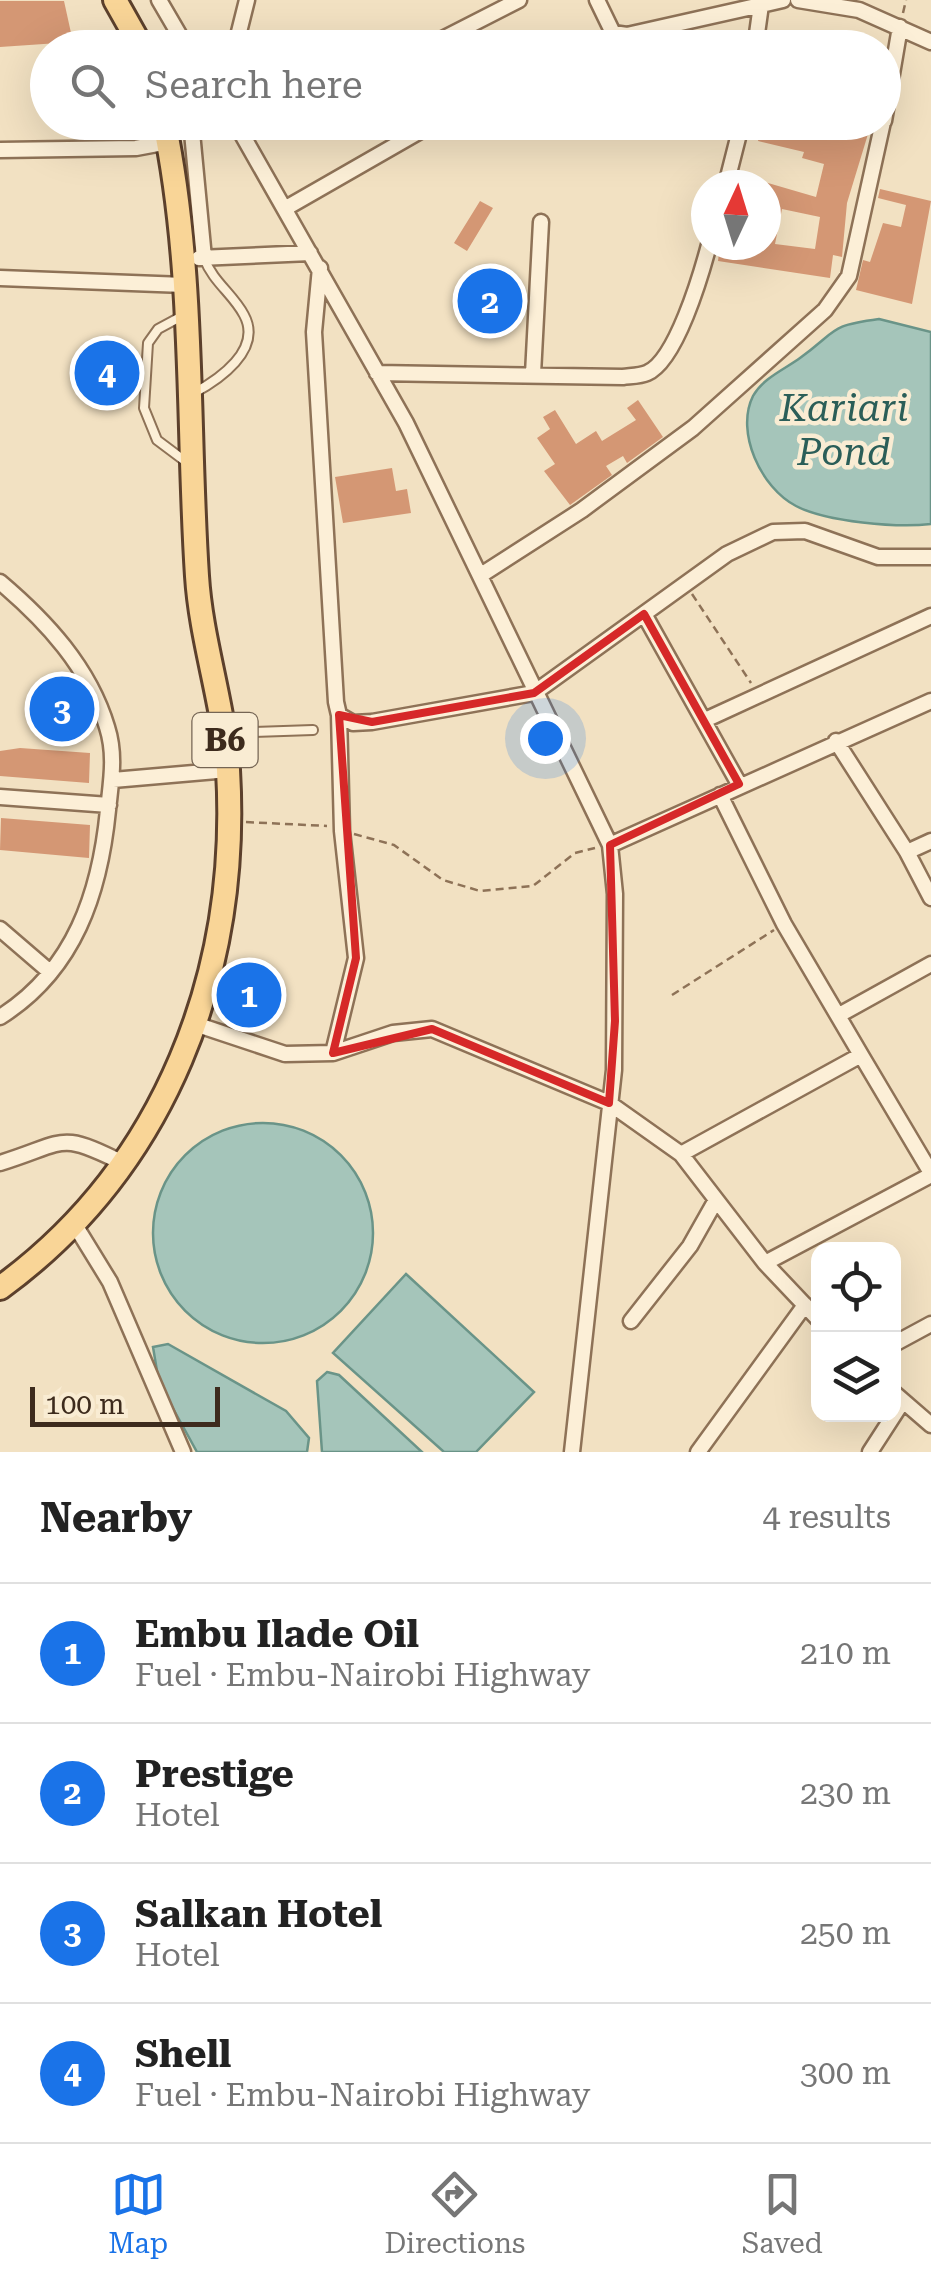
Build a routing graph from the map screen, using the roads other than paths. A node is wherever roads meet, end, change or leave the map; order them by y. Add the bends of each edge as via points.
1 (115, 0) edge
2 (159, 0) edge
3 (247, 0) edge
4 (519, 0) edge
5 (597, 0) edge
6 (783, 0) edge
7 (798, 0) edge
8 (761, 5) junction
9 (900, 27) junction
10 (132, 30) edge
11 (176, 30) edge
12 (240, 30) edge
13 (460, 30) edge
14 (612, 30) edge
15 (657, 30) edge
16 (758, 30) edge
17 (899, 30) edge
18 (931, 42) edge
19 (151, 140) edge
20 (168, 140) edge
21 (191, 140) edge
22 (246, 140) edge
23 (405, 140) edge
24 (737, 140) edge
25 (879, 140) edge
26 (0, 150) edge
27 (730, 170) edge
28 (286, 208) junction
29 (541, 222) dead end
30 (310, 253) junction
31 (193, 258) junction
32 (704, 260) edge
33 (320, 267) junction
34 (0, 278) edge
35 (184, 286) junction
36 (186, 314) junction
37 (377, 373) junction
38 (533, 374) junction
39 (190, 395) junction
40 (193, 466) junction
41 (931, 557) edge
42 (481, 575) junction
43 (0, 582) edge
44 (644, 614) junction
45 (931, 616) edge
46 (534, 693) junction
47 (931, 700) edge
48 (339, 715) junction
49 (705, 720) junction
50 (313, 730) dead end
51 (224, 733) junction
52 (836, 741) junction
53 (228, 770) junction
54 (113, 780) junction
55 (739, 784) junction
56 (720, 796) junction
57 (0, 797) edge
58 (109, 805) junction
59 (931, 841) edge
60 (610, 844) junction
61 (907, 852) junction
62 (931, 898) edge
63 (0, 929) edge
64 (931, 964) edge
65 (50, 972) junction
66 (838, 1015) junction
67 (0, 1017) edge
68 (195, 1024) junction
69 (333, 1053) junction
70 (861, 1055) junction
71 (609, 1103) junction
72 (681, 1154) junction
73 (0, 1163) edge
74 (126, 1164) junction
75 (931, 1174) edge
76 (716, 1200) junction
77 (75, 1225) junction
78 (765, 1263) junction
79 (0, 1288) edge
80 (805, 1305) junction
81 (811, 1311) edge
82 (631, 1321) dead end
83 (931, 1324) edge
84 (901, 1340) edge
85 (901, 1400) edge
86 (885, 1422) edge
87 (931, 1426) edge
88 (183, 1452) edge
89 (572, 1452) edge
90 (698, 1452) edge
91 (870, 1452) edge

1 - 10 main road
2 - 11 street
3 - 12 street
4 - 13 street
5 - 14 street
6 - 8 street
7 - 9 street via 860,10
8 - 15 street
8 - 16 street
9 - 17 street
9 - 18 street
19 - 26 street via 136,148
20 - 31 main road, B6
21 - 31 street
22 - 28 street
23 - 28 street
24 - 27 street
25 - 42 street via 849,276 825,310 693,428
28 - 30 street
29 - 38 street
30 - 31 street
30 - 33 street
31 - 35 main road, B6
31 - 39 lane via 246,317 246,330 238,360 223,378
32 - 38 street via 668,352 648,372
33 - 37 street
33 - 48 street via 314,332
34 - 35 street
35 - 36 main road, B6
36 - 39 main road, B6
36 - 40 lane via 158,329 148,343 144,408 157,440
37 - 38 street
37 - 42 street
39 - 40 main road, B6
40 - 51 main road, B6 via 197,581
41 - 44 street via 878,557 787,530 754,539
42 - 46 street
43 - 54 street via 70,652 107,726
44 - 46 street
44 - 49 street
45 - 49 street
46 - 48 street via 388,720 352,724
46 - 60 street
47 - 52 street
48 - 69 street via 342,831 356,958
49 - 55 street
50 - 51 lane
51 - 53 main road, B6
52 - 55 street
52 - 61 street
53 - 54 street
53 - 68 main road, B6 via 220,932
54 - 58 street
55 - 56 street
56 - 60 street
56 - 66 street
57 - 58 street
58 - 65 street via 93,902
59 - 61 street
60 - 71 street via 616,1021
61 - 62 street
63 - 65 street
64 - 66 street
65 - 67 street
66 - 70 street
68 - 69 street via 285,1054
68 - 74 main road, B6
69 - 71 street via 392,1034 432,1030
70 - 72 street
70 - 75 street
71 - 72 street
71 - 89 street
72 - 76 street
73 - 74 street via 77,1140
74 - 77 main road, B6
75 - 78 street
76 - 78 street
76 - 82 street via 690,1246
77 - 79 main road, B6
77 - 88 street via 110,1282
78 - 80 street
80 - 81 street
80 - 90 street
83 - 84 street
85 - 87 street
86 - 91 street

